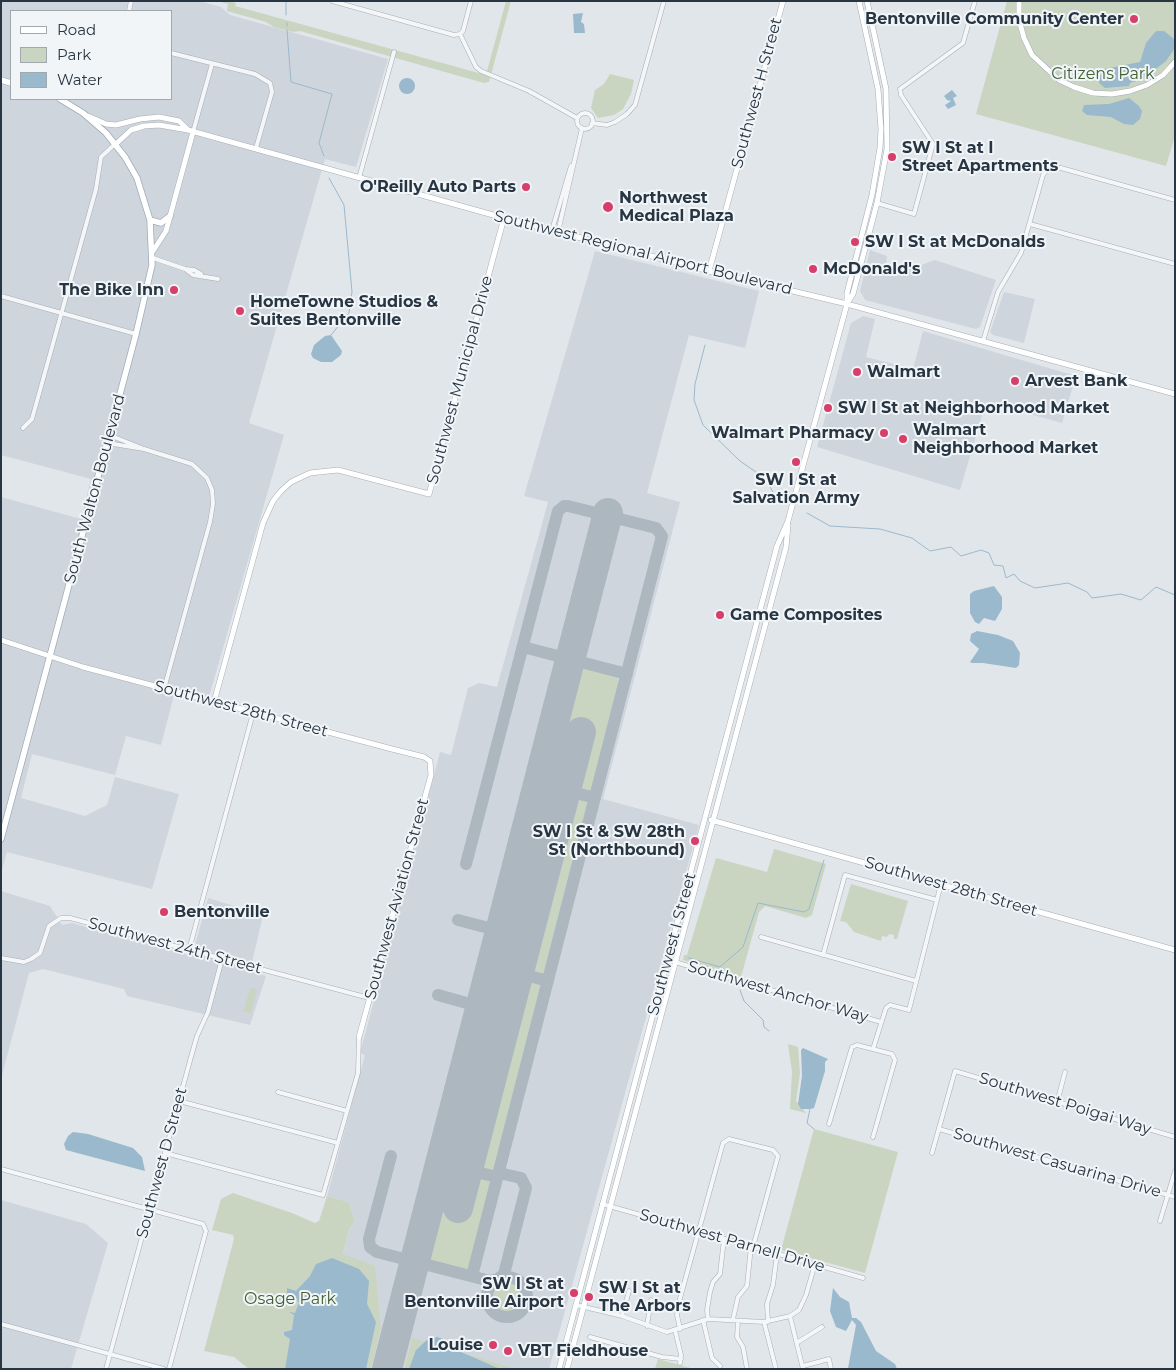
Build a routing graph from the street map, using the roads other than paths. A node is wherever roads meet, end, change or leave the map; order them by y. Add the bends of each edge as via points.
1 (332, 1) edge
2 (471, 1) edge
3 (664, 1) edge
4 (782, 1) edge
5 (859, 1) edge
6 (868, 1) edge
7 (975, 1) edge
8 (1019, 1) edge
9 (460, 34) junction
10 (394, 52) dead end
11 (172, 53) edge
12 (1175, 62) edge
13 (212, 64) junction
14 (62, 100) edge
15 (83, 113) junction
16 (577, 118) junction
17 (592, 122) junction
18 (582, 128) junction
19 (191, 131) junction
20 (116, 144) junction
21 (256, 148) junction
22 (359, 178) junction
23 (1175, 200) edge
24 (877, 203) junction
25 (170, 216) junction
26 (504, 218) junction
27 (150, 220) junction
28 (1030, 224) junction
29 (555, 231) junction
30 (153, 254) junction
31 (1175, 264) edge
32 (709, 271) junction
33 (218, 279) dead end
34 (1, 296) edge
35 (847, 304) junction
36 (62, 313) junction
37 (136, 334) junction
38 (983, 341) junction
39 (1175, 394) edge
40 (23, 428) dead end
41 (109, 436) junction
42 (107, 443) junction
43 (144, 450) junction
44 (788, 521) junction
45 (1, 640) edge
46 (51, 657) junction
47 (164, 688) junction
48 (214, 702) junction
49 (253, 712) junction
50 (430, 761) joint
51 (706, 818) junction
52 (712, 820) junction
53 (1, 839) edge
54 (941, 884) junction
55 (937, 900) junction
56 (761, 938) dead end
57 (189, 950) junction
58 (1175, 950) edge
59 (823, 955) junction
60 (1, 958) edge
61 (222, 959) junction
62 (675, 962) junction
63 (916, 981) junction
64 (369, 998) junction
65 (881, 1022) junction
66 (359, 1037) joint
67 (873, 1049) junction
68 (1066, 1072) dead end
69 (278, 1092) dead end
70 (179, 1101) junction
71 (1057, 1103) junction
72 (346, 1111) junction
73 (829, 1124) dead end
74 (939, 1129) junction
75 (1175, 1136) edge
76 (873, 1137) dead end
77 (338, 1143) junction
78 (165, 1153) junction
79 (932, 1153) dead end
80 (1, 1169) edge
81 (1175, 1170) edge
82 (1167, 1194) junction
83 (1175, 1196) edge
84 (602, 1204) junction
85 (610, 1206) junction
86 (150, 1210) junction
87 (1160, 1221) dead end
88 (698, 1232) junction
89 (724, 1239) junction
90 (752, 1247) junction
91 (777, 1254) junction
92 (815, 1264) junction
93 (863, 1278) dead end
94 (629, 1291) dead end
95 (651, 1300) dead end
96 (576, 1305) junction
97 (583, 1307) junction
98 (622, 1316) junction
99 (790, 1316) junction
100 (708, 1319) junction
101 (703, 1320) junction
102 (733, 1320) junction
103 (738, 1321) junction
104 (766, 1322) junction
105 (1, 1324) edge
106 (648, 1326) junction
107 (822, 1327) dead end
108 (678, 1329) junction
109 (590, 1337) dead end
110 (798, 1342) junction
111 (110, 1354) junction
112 (720, 1366) dead end
113 (803, 1367) edge
114 (106, 1369) edge
115 (164, 1369) edge
116 (169, 1369) edge
117 (559, 1369) edge
118 (567, 1369) edge
119 (747, 1369) edge
120 (776, 1369) edge
121 (831, 1369) edge

1 - 9 street
2 - 9 street
3 - 17 street via 635,105 615,122 607,125
4 - 32 main road, Southwest H Street
5 - 35 main road, Southwest I Street via 878,90 881,131 874,181
6 - 24 main road, Southwest I Street via 888,112 885,166
7 - 24 street via 963,43 900,89 933,144 914,214
8 - 12 main road via 1019,20 1032,55 1059,80 1074,87 1093,93 1130,91 1155,80
9 - 16 street via 481,71 520,86
10 - 22 street
11 - 13 street
13 - 19 street
13 - 21 street via 255,74 270,83 272,92
14 - 15 main road, South Walton Boulevard
15 - 19 main road via 116,125 159,117 180,122
15 - 20 main road, South Walton Boulevard
16 - 17 street via 588,113
16 - 18 street
17 - 18 street via 588,128
18 - 29 street
19 - 20 main road, Southwest Regional Airport Boulevard via 160,125 144,126 131,130
19 - 21 main road, Southwest Regional Airport Boulevard
19 - 25 main road
20 - 27 main road, South Walton Boulevard via 137,178
20 - 36 street via 105,150 101,157 96,189
21 - 22 main road, Southwest Regional Airport Boulevard
22 - 26 main road, Southwest Regional Airport Boulevard
23 - 28 street via 1049,167 1043,175
24 - 35 main road, Southwest I Street via 853,294
25 - 27 main road via 161,223
25 - 30 main road
26 - 29 main road, Southwest Regional Airport Boulevard
26 - 48 main road, Southwest Municipal Drive via 429,494 330,470 300,477 281,491 263,523
27 - 30 main road, South Walton Boulevard
28 - 31 street
28 - 38 street via 1021,253 998,292
29 - 32 main road, Southwest Regional Airport Boulevard
30 - 33 street via 185,269
30 - 37 main road, South Walton Boulevard
32 - 35 main road, Southwest Regional Airport Boulevard
34 - 36 street
35 - 38 main road, Southwest Regional Airport Boulevard
35 - 44 main road, Southwest I Street
36 - 37 street
36 - 40 street via 32,419
37 - 41 main road, South Walton Boulevard
38 - 39 main road, Southwest Regional Airport Boulevard
41 - 42 main road, South Walton Boulevard
41 - 43 street
42 - 43 street
42 - 46 main road, South Walton Boulevard
43 - 47 street via 196,466 209,481 213,497 208,529
44 - 51 main road, Southwest I Street via 777,546
44 - 52 main road, Southwest I Street via 786,547
45 - 46 main road, Southwest 28th Street
46 - 47 main road, Southwest 28th Street
46 - 53 main road, South Walton Boulevard
47 - 48 main road, Southwest 28th Street
48 - 49 main road, Southwest 28th Street
49 - 50 main road, Southwest 28th Street
49 - 57 street
50 - 64 main road, Southwest Aviation Street via 431,775
51 - 52 main road, Southwest 28th Street
51 - 84 main road, Southwest I Street
52 - 54 main road, Southwest 28th Street
52 - 62 main road, Southwest I Street
54 - 55 street
54 - 58 main road, Southwest 28th Street
55 - 59 street via 846,875
55 - 63 street
56 - 59 street
57 - 60 street, Southwest 24th Street via 61,918 49,926 40,953 24,962
57 - 61 street, Southwest 24th Street
59 - 63 street
61 - 64 street, Southwest 24th Street
61 - 70 street, Southwest D Street
62 - 65 street, Southwest Anchor Way
62 - 85 main road, Southwest I Street
63 - 65 street via 909,1010 890,1005
64 - 66 main road, Southwest Aviation Street
65 - 67 street
66 - 72 street via 358,1073
67 - 73 street via 854,1045 850,1050
67 - 76 street via 892,1054 895,1060
68 - 71 street
69 - 72 street
70 - 77 street
70 - 78 street, Southwest D Street
71 - 74 street, Southwest Poigai Way via 955,1071
71 - 75 street, Southwest Poigai Way
72 - 77 street
74 - 79 street
74 - 82 street, Southwest Casuarina Drive
77 - 78 street via 323,1195
78 - 86 street, Southwest D Street
80 - 86 street
81 - 82 street
82 - 83 street, Southwest Casuarina Drive
82 - 87 street
84 - 85 street, Southwest Parnell Drive
84 - 96 main road, Southwest I Street
85 - 88 street, Southwest Parnell Drive
85 - 97 main road, Southwest I Street
86 - 111 street, Southwest D Street
86 - 116 street via 203,1224 206,1231
88 - 89 street, Southwest Parnell Drive
88 - 90 street via 723,1143 732,1138 777,1152
88 - 108 street via 677,1309
89 - 90 street, Southwest Parnell Drive
89 - 100 street via 721,1273 712,1282
90 - 91 street, Southwest Parnell Drive
90 - 102 street via 747,1286 738,1297
91 - 92 street, Southwest Parnell Drive
91 - 104 street
92 - 93 street, Southwest Parnell Drive
92 - 99 street via 806,1296 799,1310
94 - 98 street
95 - 106 street
96 - 97 street
96 - 117 main road, Southwest I Street
97 - 98 street
97 - 118 main road, Southwest I Street
98 - 106 street
99 - 104 street
99 - 110 street
100 - 101 street
100 - 102 street
101 - 108 street
101 - 112 street via 712,1358
102 - 103 street
103 - 104 street
103 - 119 street via 737,1337 743,1347
104 - 120 street
105 - 111 street
106 - 108 street via 666,1332
107 - 110 street
108 - 109 street via 680,1361
110 - 113 street
111 - 114 street, Southwest D Street
111 - 115 street
113 - 121 street via 829,1359

